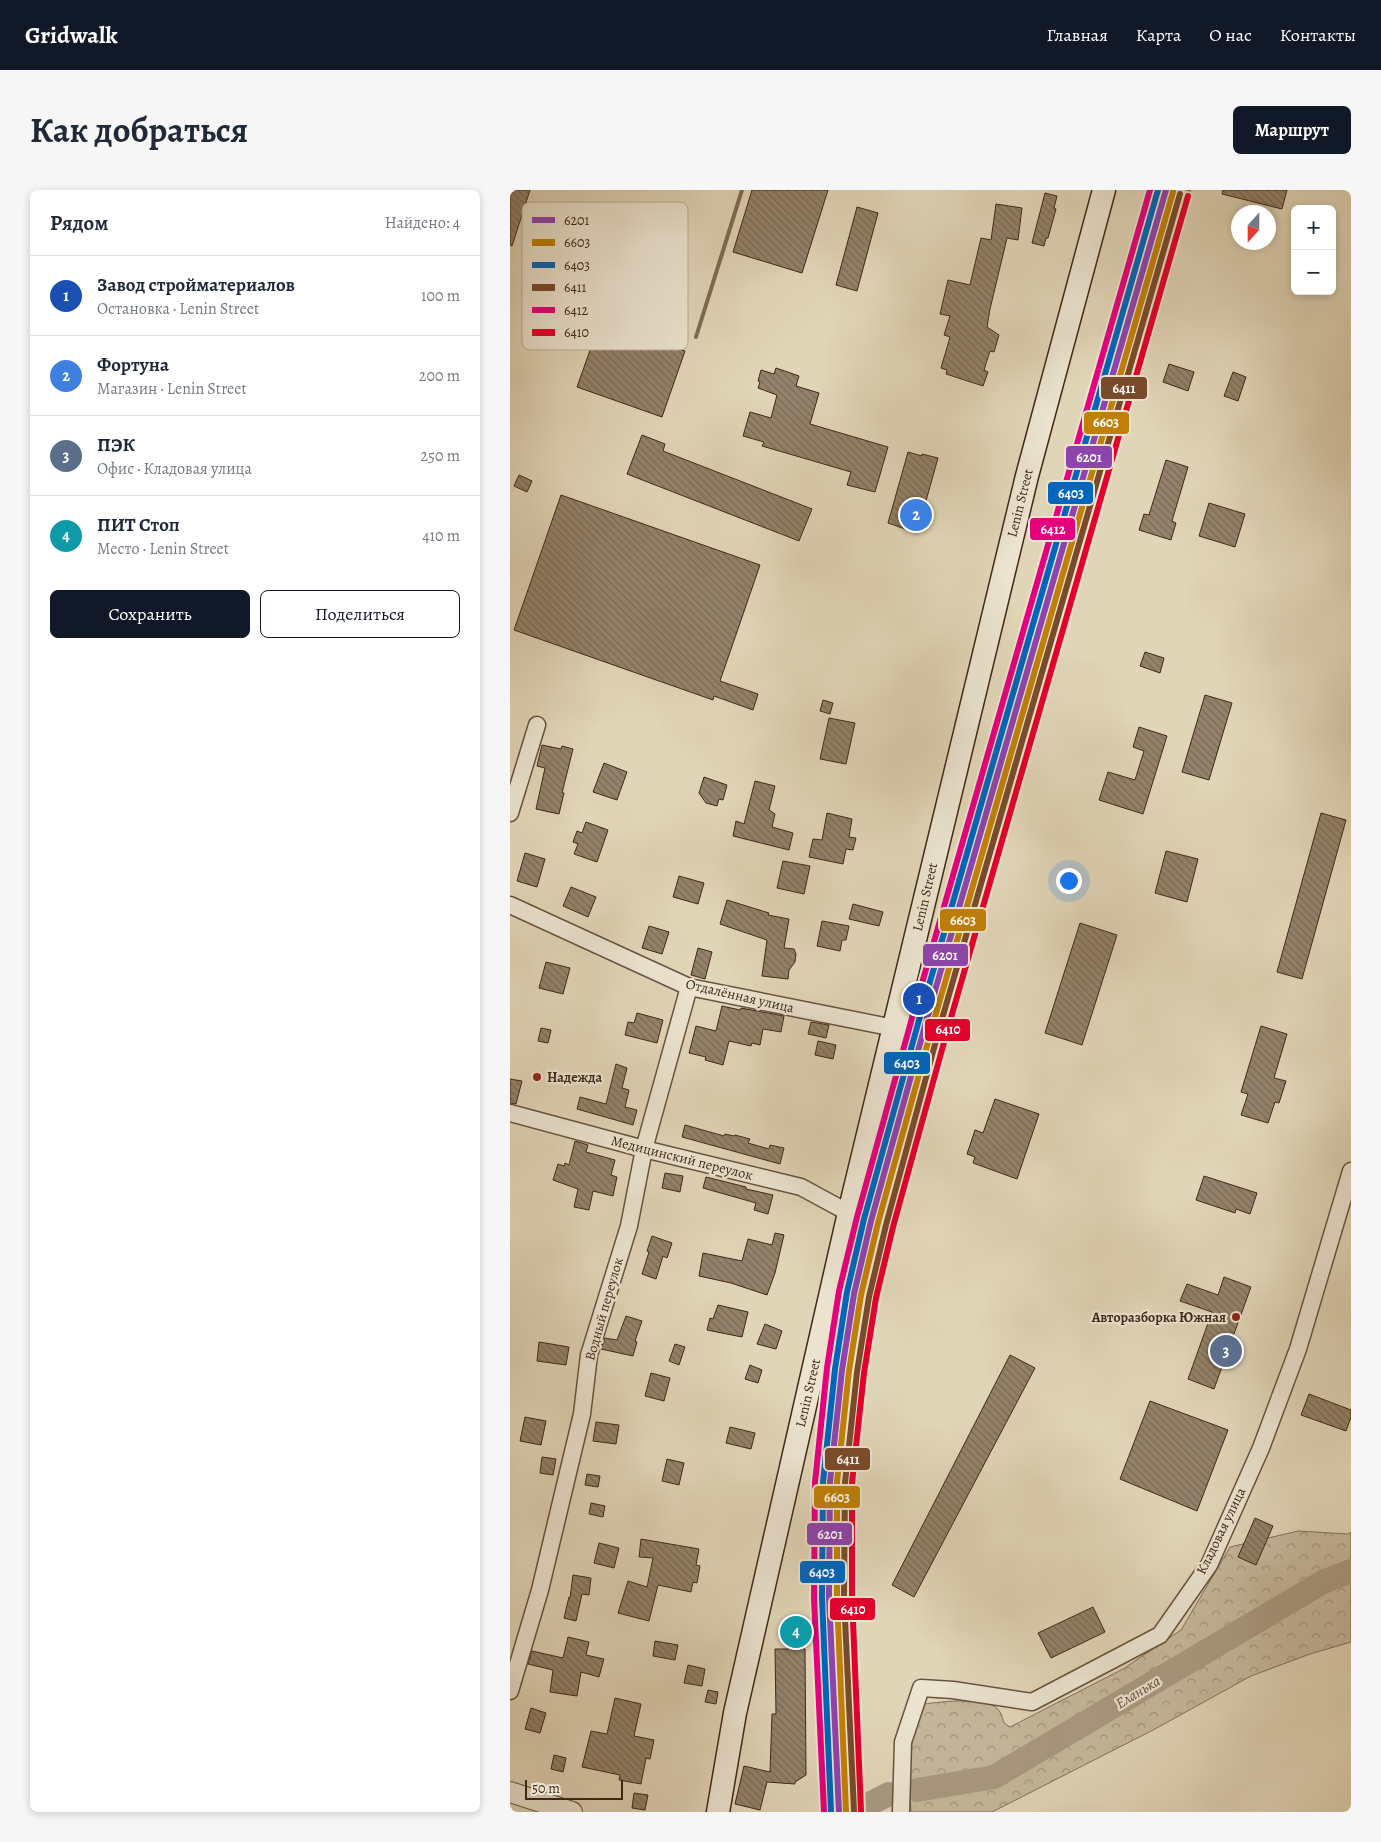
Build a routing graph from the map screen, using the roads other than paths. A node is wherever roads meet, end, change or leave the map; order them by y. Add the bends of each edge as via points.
1 (1104, 190) edge
2 (537, 725) dead end
3 (510, 813) edge
4 (510, 905) edge
5 (689, 987) junction
6 (894, 1028) junction
7 (510, 1113) edge
8 (644, 1148) junction
9 (1351, 1170) edge
10 (849, 1214) junction
11 (510, 1691) edge
12 (510, 1792) edge
13 (572, 1812) edge
14 (718, 1812) edge
15 (900, 1812) edge

1 - 6 main road, Lenin Street via 1026,476
2 - 3 street
4 - 5 street, Отдалённая улица
5 - 6 street, Отдалённая улица
5 - 8 street, Водный переулок
6 - 10 main road, Lenin Street
7 - 8 street, Медицинский переулок
8 - 10 street, Медицинский переулок via 801,1187
8 - 11 street, Водный переулок via 629,1226 589,1356 582,1414 540,1590
9 - 15 street, Кладовая улица via 1298,1349 1261,1448 1208,1564 1160,1635 1032,1702 921,1688 903,1742
10 - 14 main road, Lenin Street via 735,1713
12 - 13 street

